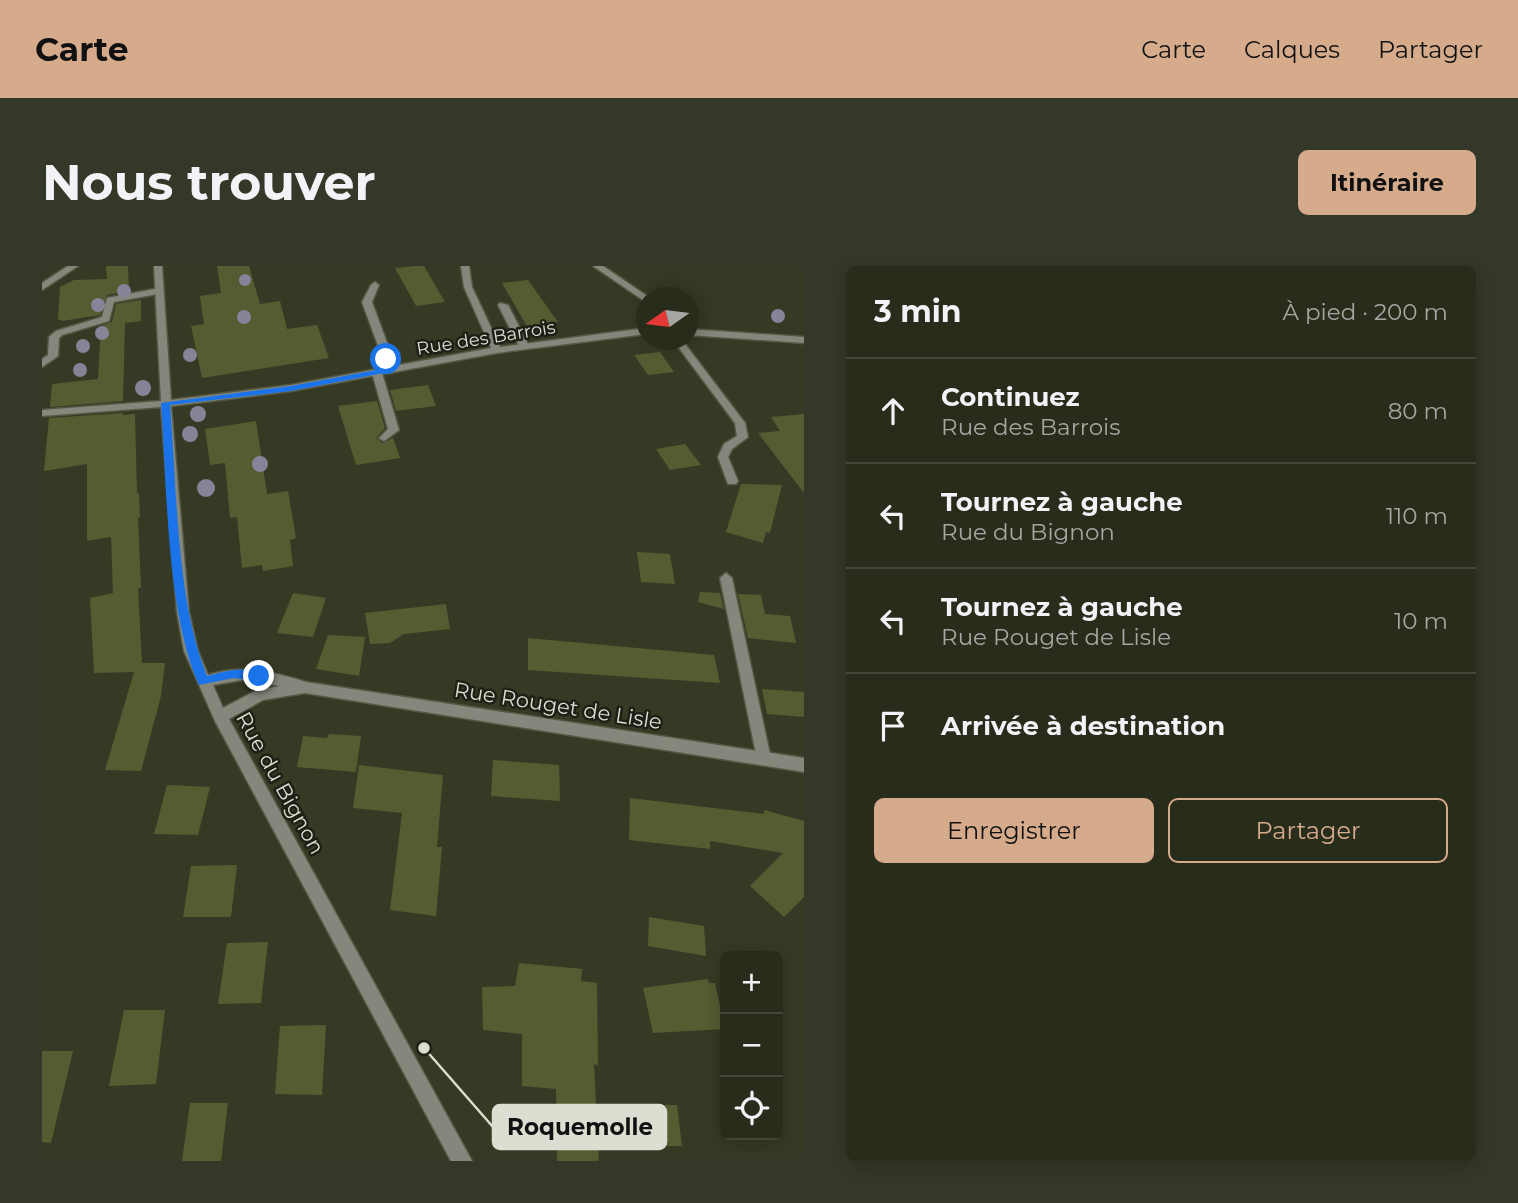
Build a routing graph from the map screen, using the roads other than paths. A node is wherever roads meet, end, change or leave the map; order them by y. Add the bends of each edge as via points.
1 (74, 266) edge
2 (158, 266) edge
3 (465, 266) edge
4 (597, 266) edge
5 (375, 285) dead end
6 (42, 287) edge
7 (159, 291) junction
8 (636, 291) edge
9 (503, 306) dead end
10 (636, 332) edge
11 (699, 333) edge
12 (804, 340) edge
13 (524, 346) junction
14 (497, 350) junction
15 (685, 350) edge
16 (42, 364) edge
17 (392, 370) junction
18 (377, 373) junction
19 (166, 403) junction
20 (42, 413) edge
21 (384, 438) dead end
22 (732, 481) dead end
23 (726, 578) dead end
24 (203, 681) junction
25 (306, 688) junction
26 (220, 717) junction
27 (764, 759) junction
28 (804, 765) edge
29 (462, 1161) edge

1 - 6 street
2 - 7 street, Rue du Bignon
3 - 14 street via 468,287
4 - 8 street
5 - 17 street via 367,302
7 - 16 street via 110,300 106,319 54,337 53,356
7 - 19 street, Rue du Bignon
9 - 13 street
10 - 13 street, Rue des Barrois
11 - 12 street
13 - 14 street, Rue des Barrois
14 - 17 street, Rue des Barrois
15 - 22 street via 740,423 743,436 723,457
17 - 18 street, Rue des Barrois
18 - 19 street, Rue des Barrois
18 - 21 street via 394,430
19 - 20 street, Rue des Barrois
19 - 24 street, Rue du Bignon via 183,612
23 - 27 street
24 - 25 street, Rue Rouget de Lisle via 233,674
24 - 26 street, Rue du Bignon
25 - 26 street, Rue Rouget de Lisle via 260,695
25 - 27 street, Rue Rouget de Lisle
26 - 29 street, Rue du Bignon
27 - 28 street, Rue Rouget de Lisle

